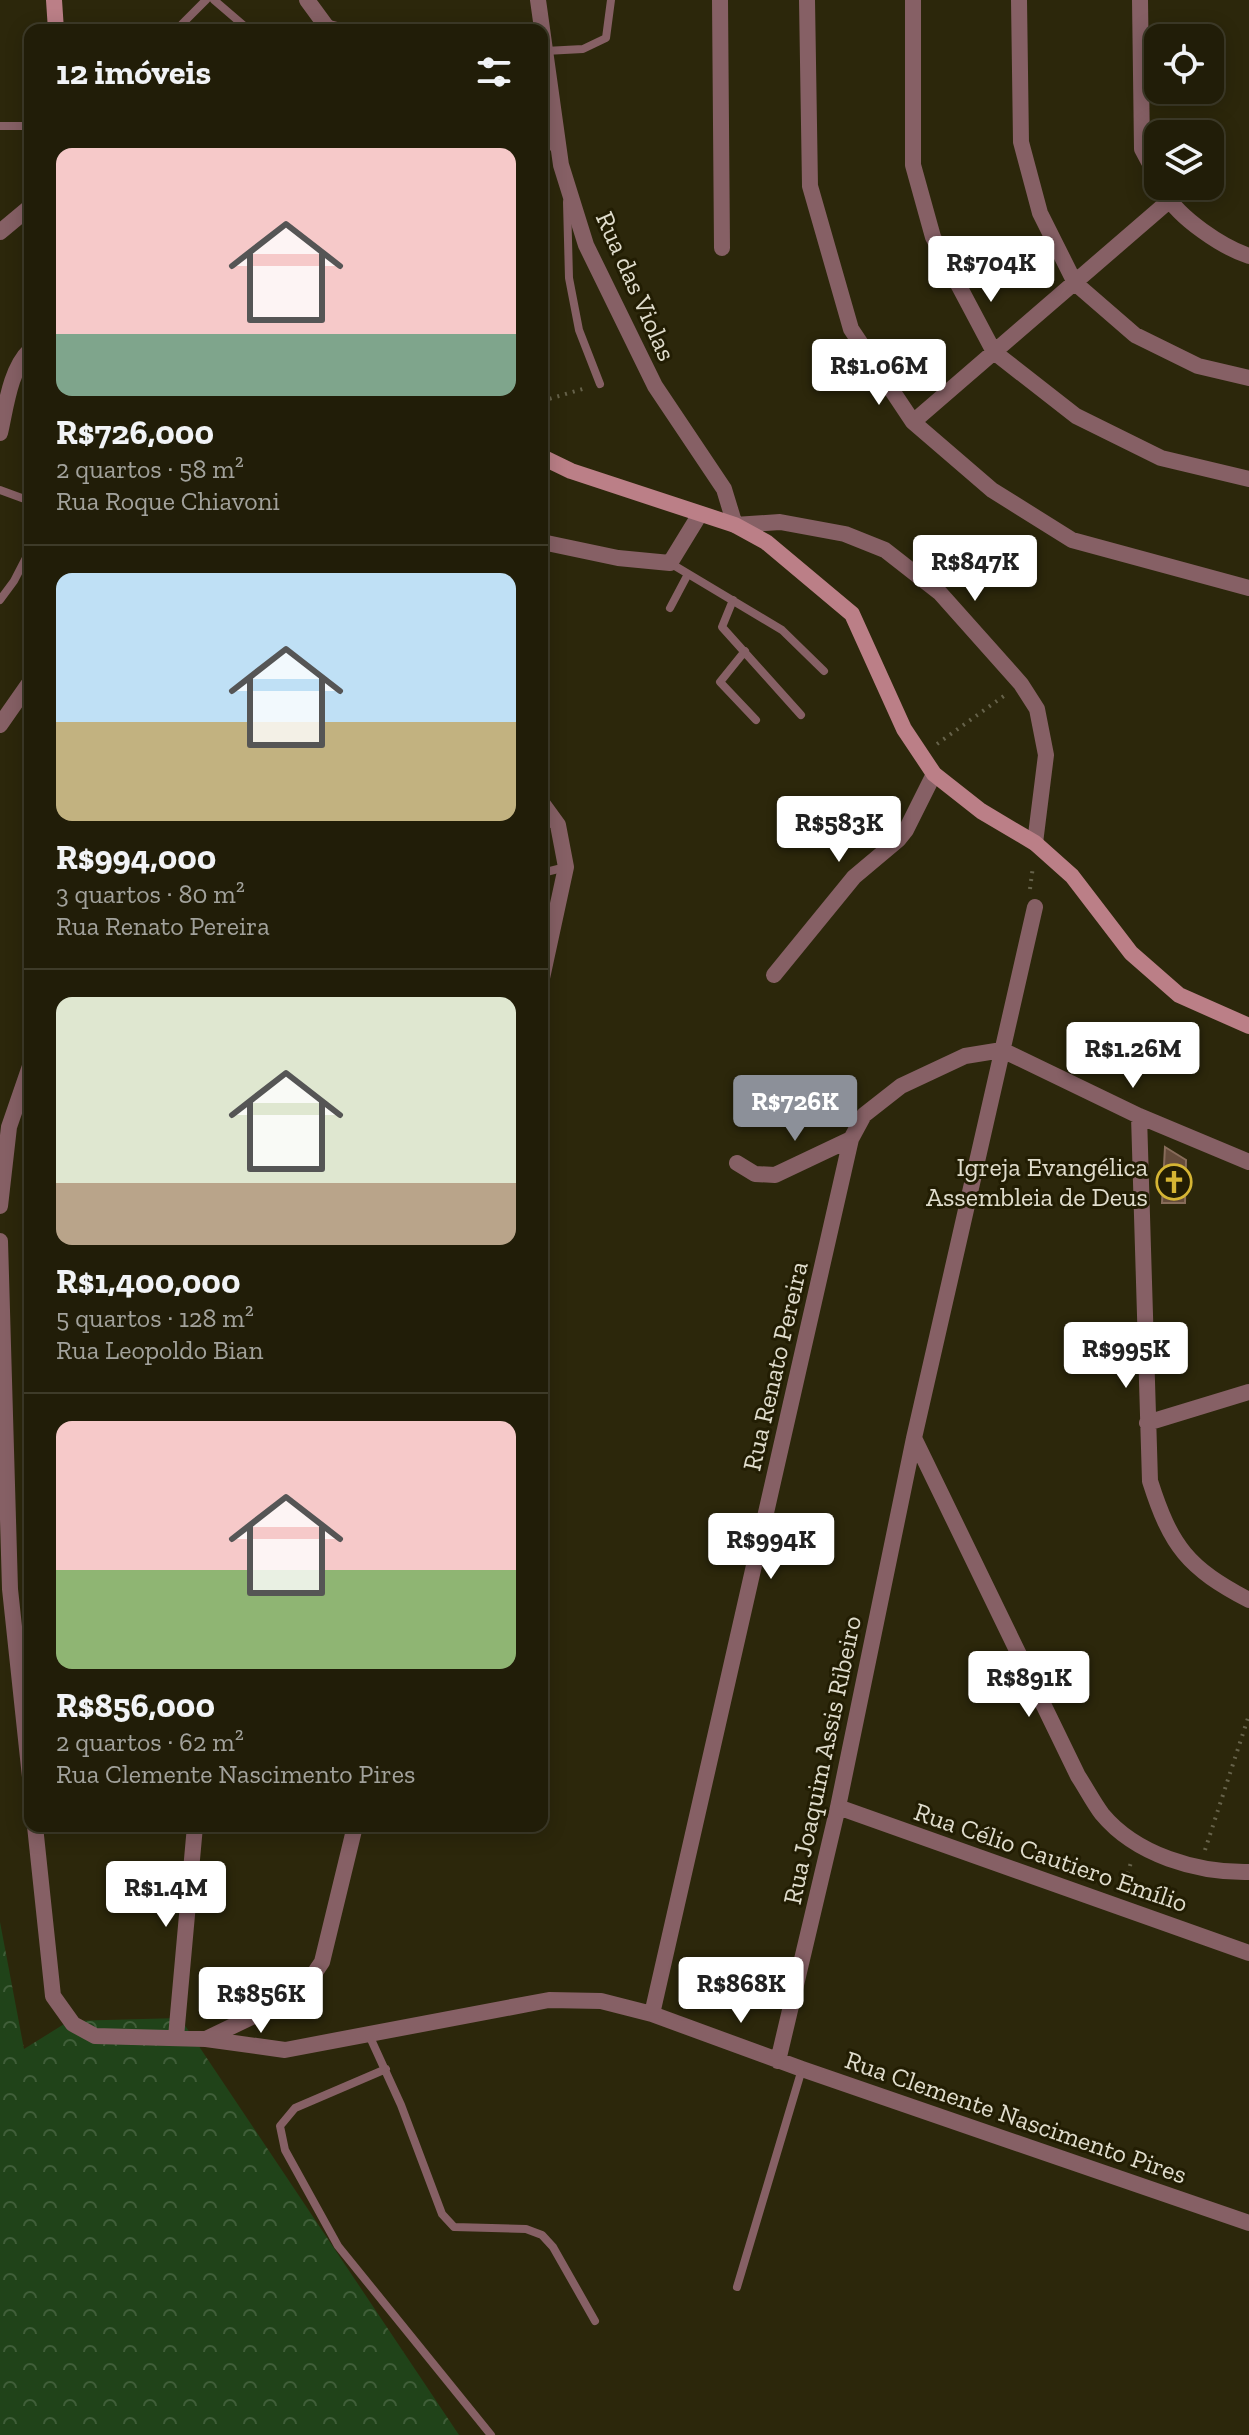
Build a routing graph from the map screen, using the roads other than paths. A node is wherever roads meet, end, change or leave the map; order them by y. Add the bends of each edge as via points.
1 (54, 0) edge
2 (206, 0) edge
3 (214, 0) edge
4 (307, 0) edge
5 (538, 0) edge
6 (611, 0) edge
7 (720, 0) edge
8 (807, 0) edge
9 (913, 0) edge
10 (1019, 0) edge
11 (1140, 0) edge
12 (56, 24) edge
13 (182, 24) edge
14 (242, 24) edge
15 (325, 24) edge
16 (541, 24) edge
17 (548, 51) edge
18 (548, 109) edge
19 (0, 126) edge
20 (24, 126) edge
21 (550, 147) edge
22 (1144, 153) edge
23 (567, 184) junction
24 (1159, 200) edge
25 (1173, 200) edge
26 (24, 212) edge
27 (0, 232) edge
28 (722, 248) dead end
29 (1249, 256) edge
30 (1075, 283) junction
31 (994, 352) junction
32 (24, 356) edge
33 (1249, 378) edge
34 (600, 384) road end
35 (913, 422) junction
36 (0, 433) edge
37 (548, 460) edge
38 (1249, 479) edge
39 (0, 490) edge
40 (24, 499) edge
41 (700, 514) junction
42 (735, 525) junction
43 (548, 543) edge
44 (670, 563) junction
45 (24, 568) edge
46 (688, 574) junction
47 (1249, 588) edge
48 (0, 600) edge
49 (733, 600) junction
50 (670, 608) dead end
51 (745, 651) junction
52 (824, 671) dead end
53 (24, 691) edge
54 (801, 715) dead end
55 (756, 720) dead end
56 (0, 725) edge
57 (934, 774) junction
58 (548, 811) edge
59 (1035, 843) junction
60 (566, 867) junction
61 (548, 872) edge
62 (1035, 907) road end
63 (548, 950) edge
64 (774, 975) dead end
65 (1249, 1026) edge
66 (1002, 1050) junction
67 (24, 1083) edge
68 (1139, 1116) junction
69 (851, 1139) junction
70 (1249, 1162) edge
71 (737, 1163) dead end
72 (0, 1206) edge
73 (0, 1241) edge
74 (1249, 1392) edge
75 (1147, 1423) junction
76 (914, 1438) junction
77 (1249, 1600) edge
78 (24, 1721) edge
79 (838, 1807) junction
80 (36, 1832) edge
81 (194, 1832) edge
82 (354, 1832) edge
83 (1249, 1872) edge
84 (1249, 1953) edge
85 (652, 2014) junction
86 (369, 2034) junction
87 (176, 2037) junction
88 (206, 2039) junction
89 (778, 2061) junction
90 (386, 2069) junction
91 (802, 2069) junction
92 (1249, 2223) edge
93 (737, 2287) dead end
94 (595, 2321) dead end
95 (491, 2435) edge

1 - 12 street
2 - 13 lane
3 - 14 lane
4 - 15 street
5 - 16 street, Rua das Violas
6 - 17 lane via 606,38 583,49
7 - 28 street
8 - 35 street via 810,186 851,329
9 - 31 street via 913,165 933,237
10 - 30 street via 1021,142 1040,213
11 - 22 street
18 - 21 street, Rua das Violas
19 - 20 lane
21 - 23 street, Rua das Violas
23 - 34 lane via 569,278 579,330
23 - 42 street, Rua das Violas via 586,245 655,386 724,489
24 - 30 street
25 - 29 street via 1203,231
26 - 27 street
30 - 31 street
30 - 33 street via 1135,335 1198,366
31 - 35 street
31 - 38 street via 1076,416 1161,458
32 - 36 street via 8,393
35 - 47 street via 992,490 1072,540
37 - 41 street
39 - 40 lane
41 - 42 street
41 - 44 street
42 - 57 street via 766,542 852,614 904,729
42 - 59 street via 780,522 845,534 885,550 940,593 1037,709 1046,755
43 - 44 street
44 - 46 lane
45 - 48 lane
46 - 49 lane
46 - 50 lane
49 - 51 lane via 722,627
49 - 52 lane via 782,630
51 - 54 lane
51 - 55 lane via 720,682
53 - 56 street
57 - 59 street via 981,811
57 - 64 street via 906,830 854,877
58 - 60 street via 558,825
59 - 65 street via 1072,876 1131,953 1167,985
60 - 61 lane
60 - 63 street
62 - 66 street, Rua Joaquim Assis Ribeiro
66 - 68 street
66 - 69 street, Rua Renato Pereira via 965,1056 901,1086 864,1115
66 - 76 street, Rua Joaquim Assis Ribeiro
67 - 72 street via 9,1127
68 - 70 street
68 - 75 street
69 - 71 street via 775,1175 755,1174
69 - 85 street, Rua Renato Pereira
73 - 78 street via 10,1589
74 - 75 street
75 - 77 street via 1150,1481 1178,1547 1219,1585
76 - 79 street, Rua Joaquim Assis Ribeiro
76 - 83 street via 1078,1776 1102,1814 1162,1856 1198,1867
79 - 84 street, Rua Célio Cautiero Emílio
79 - 89 street, Rua Joaquim Assis Ribeiro
80 - 87 street, Rua Clemente Nascimento Pires via 53,1996 73,2024 95,2036
81 - 87 street
82 - 88 street via 322,1962 301,1993
85 - 86 street, Rua Clemente Nascimento Pires via 601,2001 549,2000
85 - 89 street, Rua Clemente Nascimento Pires
86 - 88 street, Rua Clemente Nascimento Pires via 285,2050
86 - 90 lane
87 - 88 street, Rua Clemente Nascimento Pires
89 - 91 street, Rua Clemente Nascimento Pires
90 - 94 lane via 442,2214 454,2227 526,2229 542,2235
90 - 95 lane via 295,2108 280,2126 285,2150 338,2246
91 - 92 street, Rua Clemente Nascimento Pires
91 - 93 lane

